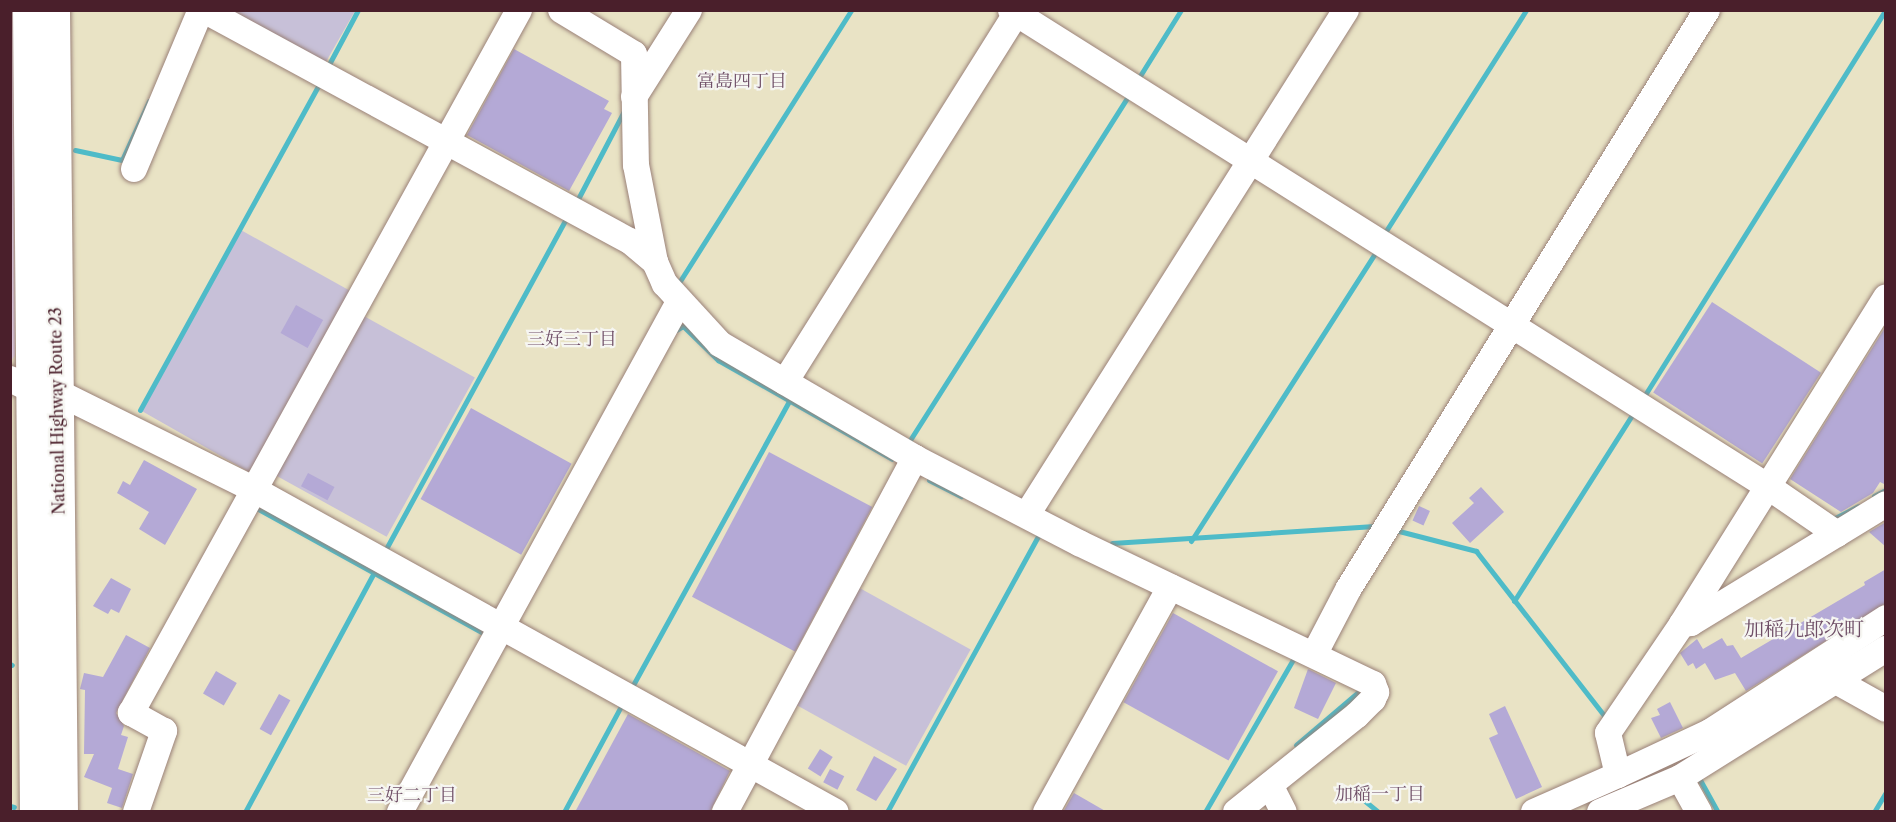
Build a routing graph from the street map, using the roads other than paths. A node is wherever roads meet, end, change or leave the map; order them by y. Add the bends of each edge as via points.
1 (29, 10) edge
2 (53, 10) edge
3 (202, 10) edge
4 (519, 10) edge
5 (561, 10) edge
6 (689, 10) edge
7 (1346, 10) edge
8 (1707, 10) edge
9 (1015, 12) edge
10 (634, 98) junction
11 (446, 142) junction
12 (1251, 162) junction
13 (134, 170) dead end
14 (655, 262) junction
15 (1886, 297) edge
16 (679, 302) junction
17 (1510, 326) junction
18 (785, 382) junction
19 (34, 387) edge
20 (915, 458) junction
21 (1767, 486) junction
22 (253, 489) junction
23 (1886, 504) edge
24 (1028, 513) junction
25 (1837, 534) junction
26 (1170, 586) junction
27 (1886, 618) edge
28 (1682, 624) junction
29 (502, 626) junction
30 (1886, 650) edge
31 (1315, 653) junction
32 (1836, 681) junction
33 (1886, 709) edge
34 (751, 765) junction
35 (1618, 775) junction
36 (1680, 778) junction
37 (1270, 785) junction
38 (36, 812) edge
39 (61, 812) edge
40 (136, 812) edge
41 (400, 812) edge
42 (725, 812) edge
43 (836, 812) edge
44 (1046, 812) edge
45 (1236, 812) edge
46 (1284, 812) edge
47 (1533, 812) edge
48 (1600, 812) edge
49 (1699, 812) edge

1 - 19 highway, National Highway Route 23
2 - 19 highway, National Highway Route 23
3 - 11 street
3 - 13 street
4 - 11 street
5 - 10 street via 634,54
6 - 10 street
7 - 12 street
8 - 17 street
9 - 12 street
9 - 18 street
10 - 14 street via 636,165
11 - 14 street via 630,241
11 - 22 street
12 - 17 street
12 - 24 street
14 - 16 street via 664,284
15 - 21 street
16 - 18 street via 720,344
16 - 29 street
17 - 21 street
17 - 31 street via 1349,588
18 - 20 street
19 - 22 street
19 - 38 highway, National Highway Route 23
19 - 39 highway, National Highway Route 23
20 - 24 street
20 - 34 street
21 - 25 street
21 - 28 street
22 - 29 street
22 - 40 street via 131,713 164,732
23 - 25 street
24 - 26 street
25 - 28 street via 1691,623
26 - 31 street
26 - 44 street
27 - 35 street via 1710,732
28 - 35 street via 1608,733
29 - 34 street
29 - 41 street
30 - 32 street
31 - 37 street via 1336,668 1365,678 1376,692 1357,715
32 - 33 street
32 - 36 street
34 - 42 street
34 - 43 street
35 - 47 street
36 - 48 street
36 - 49 street
37 - 45 street
37 - 46 street

